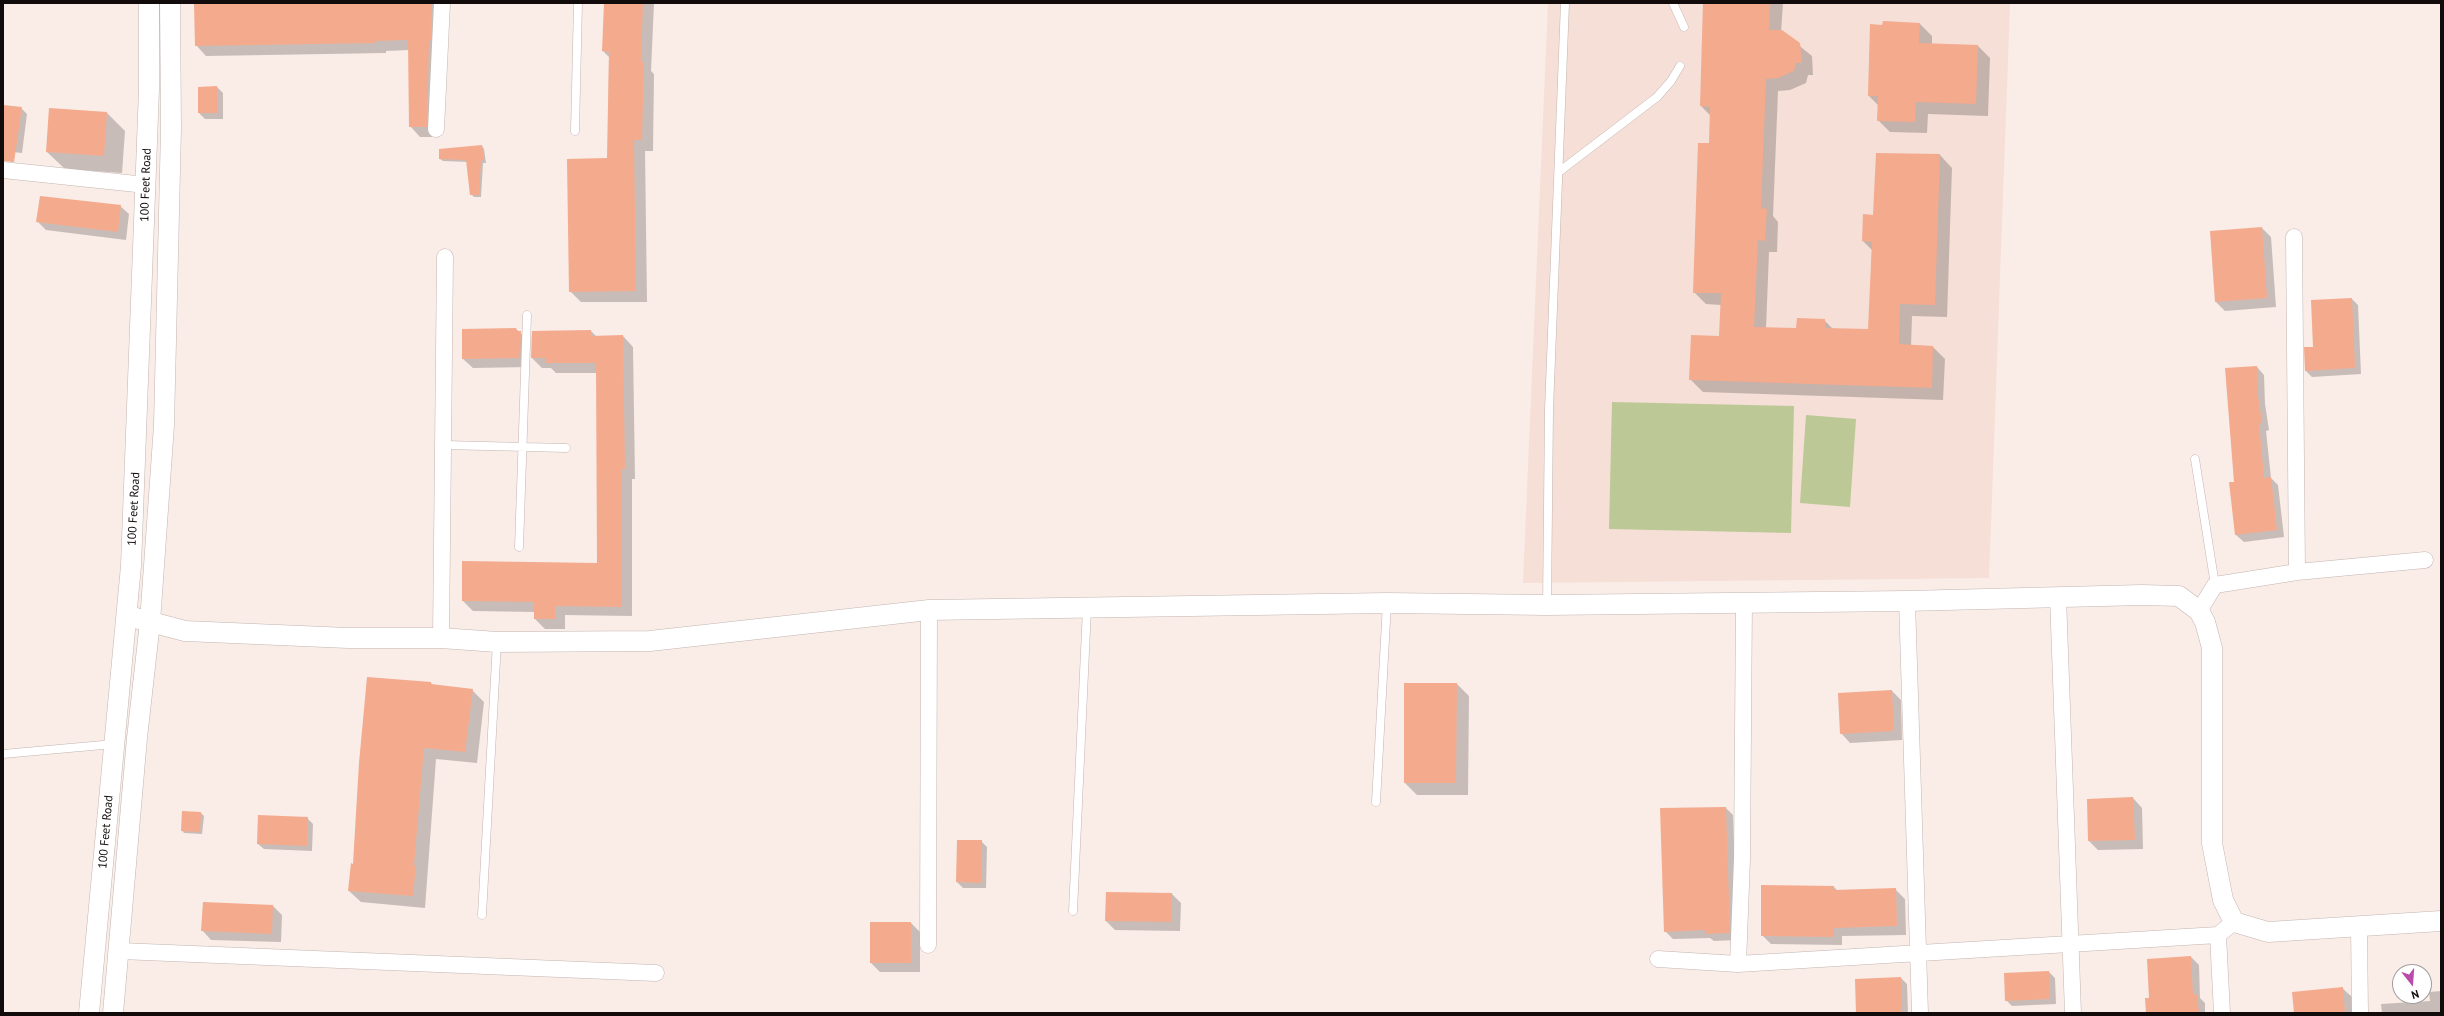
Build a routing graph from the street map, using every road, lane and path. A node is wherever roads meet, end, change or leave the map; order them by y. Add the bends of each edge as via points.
1 (149, 3) edge
2 (170, 3) edge
3 (442, 3) edge
4 (578, 3) edge
5 (1565, 3) edge
6 (1673, 3) edge
7 (1684, 27) dead end
8 (1680, 66) dead end
9 (436, 129) dead end
10 (576, 132) dead end
11 (3, 170) edge
12 (1560, 171) junction
13 (146, 185) junction
14 (2294, 237) dead end
15 (445, 257) dead end
16 (527, 315) dead end
17 (445, 445) junction
18 (522, 447) junction
19 (566, 448) dead end
20 (2195, 459) dead end
21 (519, 547) dead end
22 (2425, 560) dead end
23 (2297, 572) junction
24 (2215, 585) junction
25 (2058, 596) junction
26 (1907, 601) junction
27 (1744, 602) junction
28 (1387, 603) junction
29 (1547, 605) junction
30 (1087, 608) junction
31 (929, 610) junction
32 (2199, 611) junction
33 (128, 616) junction
34 (150, 622) junction
35 (441, 638) junction
36 (497, 642) junction
37 (114, 744) junction
38 (3, 754) edge
39 (1376, 802) dead end
40 (1073, 911) dead end
41 (482, 915) dead end
42 (2441, 921) edge
43 (2234, 922) junction
44 (2359, 928) junction
45 (2218, 934) junction
46 (2071, 942) junction
47 (928, 945) dead end
48 (120, 951) junction
49 (1919, 952) junction
50 (1658, 959) dead end
51 (1738, 964) junction
52 (656, 973) dead end
53 (88, 1013) edge
54 (113, 1013) edge
55 (1920, 1013) edge
56 (2073, 1013) edge
57 (2222, 1013) edge
58 (2360, 1013) edge

1 - 13 street, 100 Feet Road
2 - 34 street, 100 Feet Road via 171,128 165,418
3 - 9 street
4 - 10 lane
5 - 12 lane
6 - 7 lane
8 - 12 lane via 1657,97
11 - 13 street
12 - 29 lane via 1549,409
13 - 33 street, 100 Feet Road via 136,475
14 - 23 street
15 - 17 street
16 - 18 lane
17 - 18 lane
17 - 35 street
18 - 19 lane
18 - 21 lane
20 - 24 lane
22 - 23 street
23 - 24 street
24 - 32 street
25 - 26 street
25 - 32 street via 2179,596
25 - 46 street
26 - 27 street
26 - 49 street
27 - 29 street
27 - 51 street via 1742,859
28 - 29 street
28 - 30 street
28 - 39 lane
30 - 31 street
30 - 40 lane
31 - 36 street via 652,641
31 - 47 street
32 - 43 street via 2205,622 2212,648 2212,843 2223,900
33 - 34 street
33 - 37 street, 100 Feet Road via 118,686
34 - 35 street via 185,631 348,638
34 - 48 street, 100 Feet Road via 137,738
35 - 36 street
36 - 41 lane
37 - 38 lane
37 - 53 street, 100 Feet Road
42 - 44 street
43 - 44 street via 2268,932
43 - 45 street
44 - 58 street
45 - 46 street
45 - 57 street
46 - 49 street
46 - 56 street
48 - 52 street
48 - 54 street, 100 Feet Road
49 - 51 street
49 - 55 street
50 - 51 street

